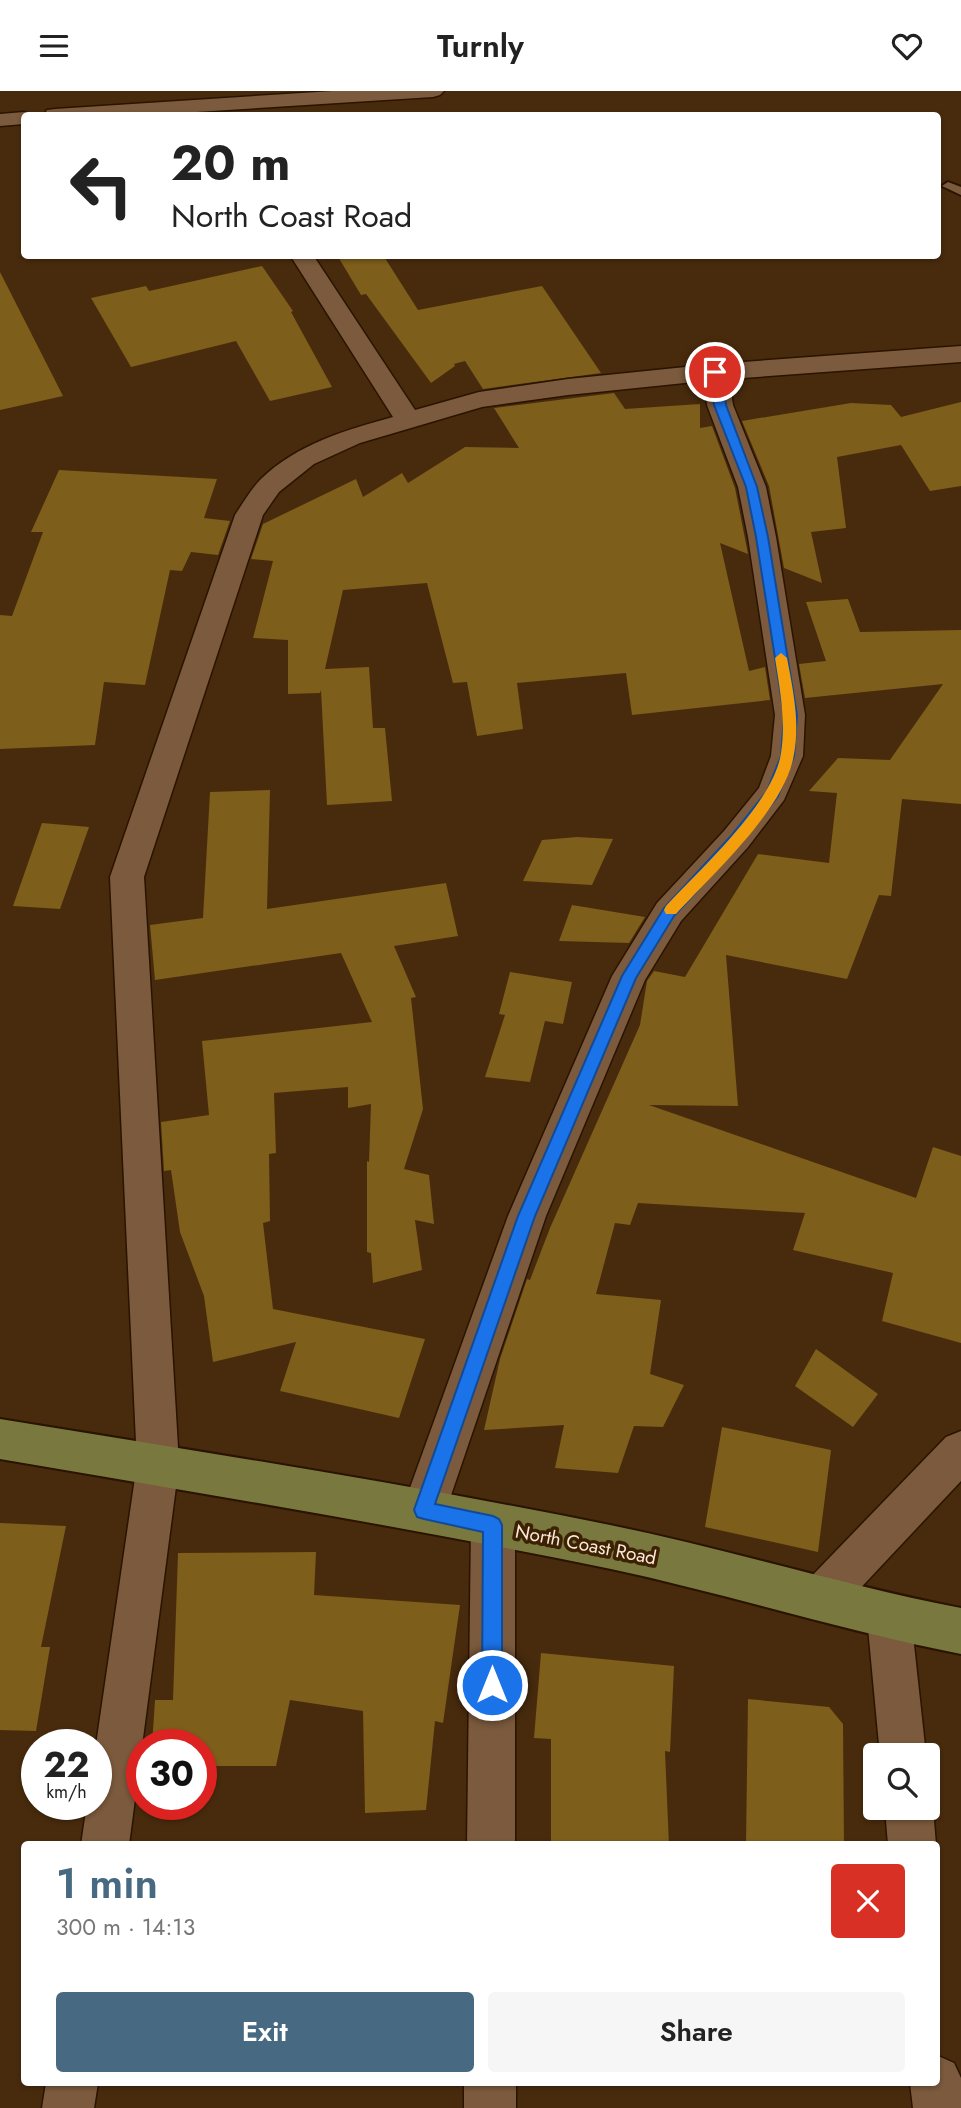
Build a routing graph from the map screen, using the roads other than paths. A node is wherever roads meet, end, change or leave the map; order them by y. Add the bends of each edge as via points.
1 (433, 91) edge
2 (206, 110) edge
3 (146, 112) edge
4 (21, 118) edge
5 (0, 120) edge
6 (948, 185) dead end
7 (961, 191) edge
8 (304, 259) edge
9 (961, 354) edge
10 (715, 372) junction
11 (408, 419) junction
12 (0, 1439) edge
13 (961, 1451) edge
14 (158, 1464) junction
15 (424, 1510) junction
16 (493, 1525) junction
17 (822, 1597) junction
18 (889, 1616) junction
19 (961, 1631) edge
20 (902, 1743) edge
21 (910, 1820) edge
22 (106, 1841) edge
23 (491, 1841) edge
24 (912, 1841) edge
25 (72, 2086) edge
26 (490, 2086) edge
27 (937, 2086) edge
28 (68, 2108) edge
29 (490, 2108) edge
30 (939, 2108) edge

1 - 2 street
2 - 3 street
4 - 5 street
6 - 7 lane
8 - 11 street
9 - 10 street
10 - 11 street via 479,400
10 - 15 street via 720,405 751,487 762,537 790,715 788,756 773,793 669,912 629,976 527,1216
11 - 14 street via 305,458 269,486 248,515 127,877
12 - 14 main road, North Coast Road
13 - 17 street
14 - 15 main road, North Coast Road
14 - 22 street
15 - 16 main road, North Coast Road
16 - 17 main road, North Coast Road
16 - 23 street
17 - 18 main road, North Coast Road
18 - 19 main road, North Coast Road
18 - 20 street
21 - 24 street
25 - 28 street
26 - 29 street
27 - 30 street

